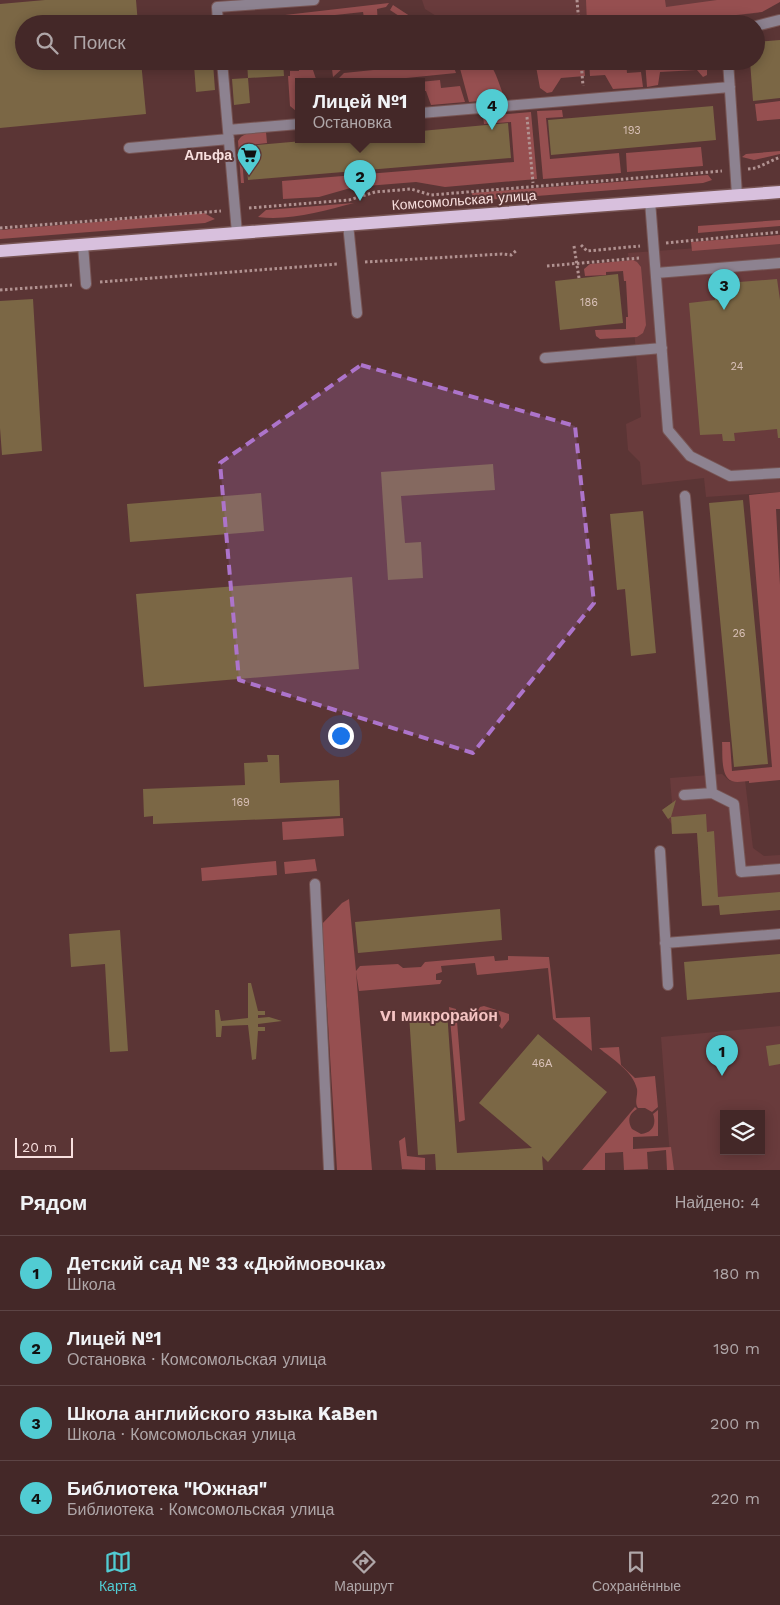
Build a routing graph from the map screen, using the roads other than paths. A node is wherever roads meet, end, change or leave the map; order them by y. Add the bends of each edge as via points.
1 (314, 0) edge
2 (217, 15) edge
3 (779, 20) dead end
4 (765, 24) edge
5 (223, 70) edge
6 (729, 70) edge
7 (730, 87) junction
8 (425, 113) edge
9 (295, 125) edge
10 (228, 135) junction
11 (129, 148) dead end
12 (780, 192) edge
13 (737, 195) junction
14 (650, 201) junction
15 (348, 224) junction
16 (237, 233) junction
17 (83, 245) junction
18 (0, 252) edge
19 (780, 263) edge
20 (656, 273) junction
21 (83, 284) road end
22 (357, 313) dead end
23 (662, 348) junction
24 (545, 358) dead end
25 (780, 473) edge
26 (684, 496) dead end
27 (712, 793) junction
28 (684, 795) dead end
29 (660, 851) dead end
30 (780, 869) edge
31 (315, 884) dead end
32 (780, 934) edge
33 (665, 943) junction
34 (668, 985) dead end
35 (329, 1170) edge

1 - 2 lane via 217,7
3 - 4 lane
5 - 10 lane
6 - 7 lane
7 - 8 lane
7 - 13 lane
9 - 10 lane
10 - 11 lane
10 - 16 lane
12 - 13 main road, Комсомольская улица
13 - 14 main road, Комсомольская улица
14 - 15 main road, Комсомольская улица
14 - 20 lane
15 - 16 main road, Комсомольская улица
15 - 22 lane
16 - 17 main road, Комсомольская улица
17 - 18 main road, Комсомольская улица
17 - 21 lane
19 - 20 lane
20 - 23 lane
23 - 24 lane
23 - 25 lane via 668,430 690,456 730,476
26 - 27 lane
27 - 28 lane
27 - 30 lane via 734,804 740,872
29 - 33 lane
31 - 35 lane
32 - 33 lane
33 - 34 lane

